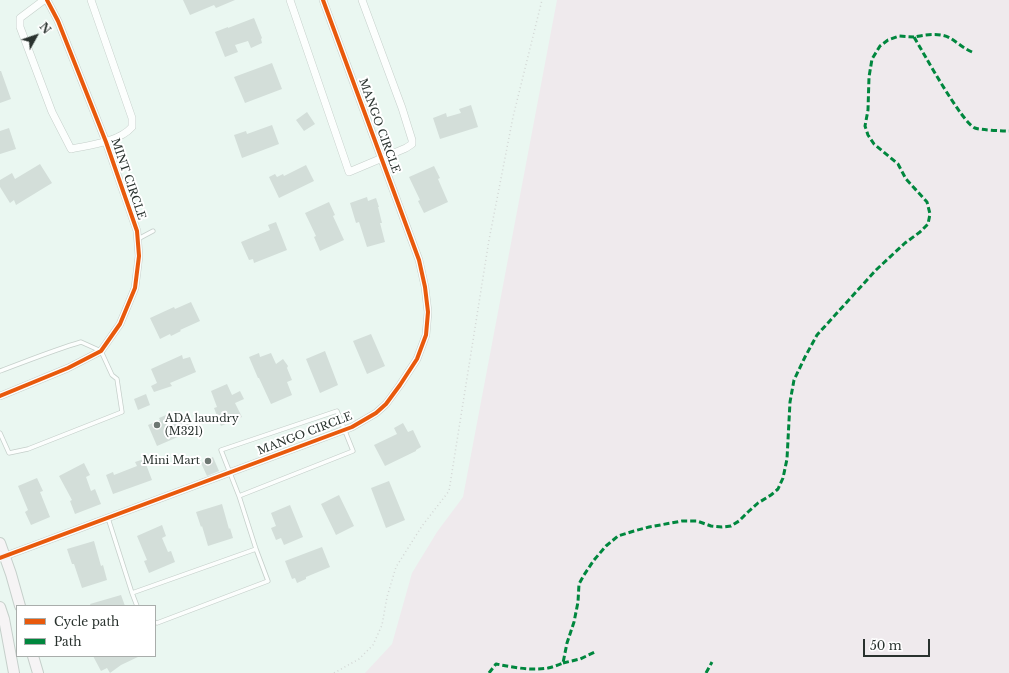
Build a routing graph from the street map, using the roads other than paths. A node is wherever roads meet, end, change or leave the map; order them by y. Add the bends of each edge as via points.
1 (45, 0) edge
2 (91, 0) edge
3 (290, 0) edge
4 (323, 0) edge
5 (362, 0) edge
6 (106, 142) junction
7 (382, 159) junction
8 (153, 231) dead end
9 (137, 239) junction
10 (101, 351) junction
11 (0, 371) edge
12 (0, 396) edge
13 (344, 430) junction
14 (0, 433) edge
15 (229, 473) junction
16 (239, 496) junction
17 (108, 518) junction
18 (0, 543) edge
19 (256, 549) junction
20 (2, 557) edge
21 (132, 593) junction
22 (20, 605) edge
23 (137, 605) edge
24 (0, 607) edge
25 (156, 622) edge
26 (33, 657) edge
27 (14, 673) edge
28 (38, 673) edge

1 - 6 street, MINT CIRCLE via 58,21
1 - 6 street via 20,18 20,27 52,112 71,149
2 - 6 street via 132,118 132,127 127,133
3 - 7 street via 349,172
4 - 7 street, MANGO CIRCLE
5 - 7 street via 412,140 412,144 406,148
6 - 9 street, MINT CIRCLE
7 - 13 street, MANGO CIRCLE via 419,260 428,312 426,335 417,359 386,404 376,413
8 - 9 lane
9 - 10 street, MINT CIRCLE via 139,256 135,288 120,324
10 - 11 lane via 81,342
10 - 12 street, MINT CIRCLE via 68,368
10 - 14 lane via 112,375 117,379 122,412 28,449 9,453
13 - 15 street, MANGO CIRCLE
13 - 15 lane via 337,411 221,450
13 - 16 lane via 353,451
15 - 16 lane
15 - 17 street, MANGO CIRCLE
16 - 19 lane
17 - 20 street, MANGO CIRCLE
17 - 21 lane
18 - 20 main road
19 - 21 lane
19 - 25 lane via 268,581
20 - 22 main road via 11,574
21 - 23 lane
24 - 27 main road
26 - 28 main road

